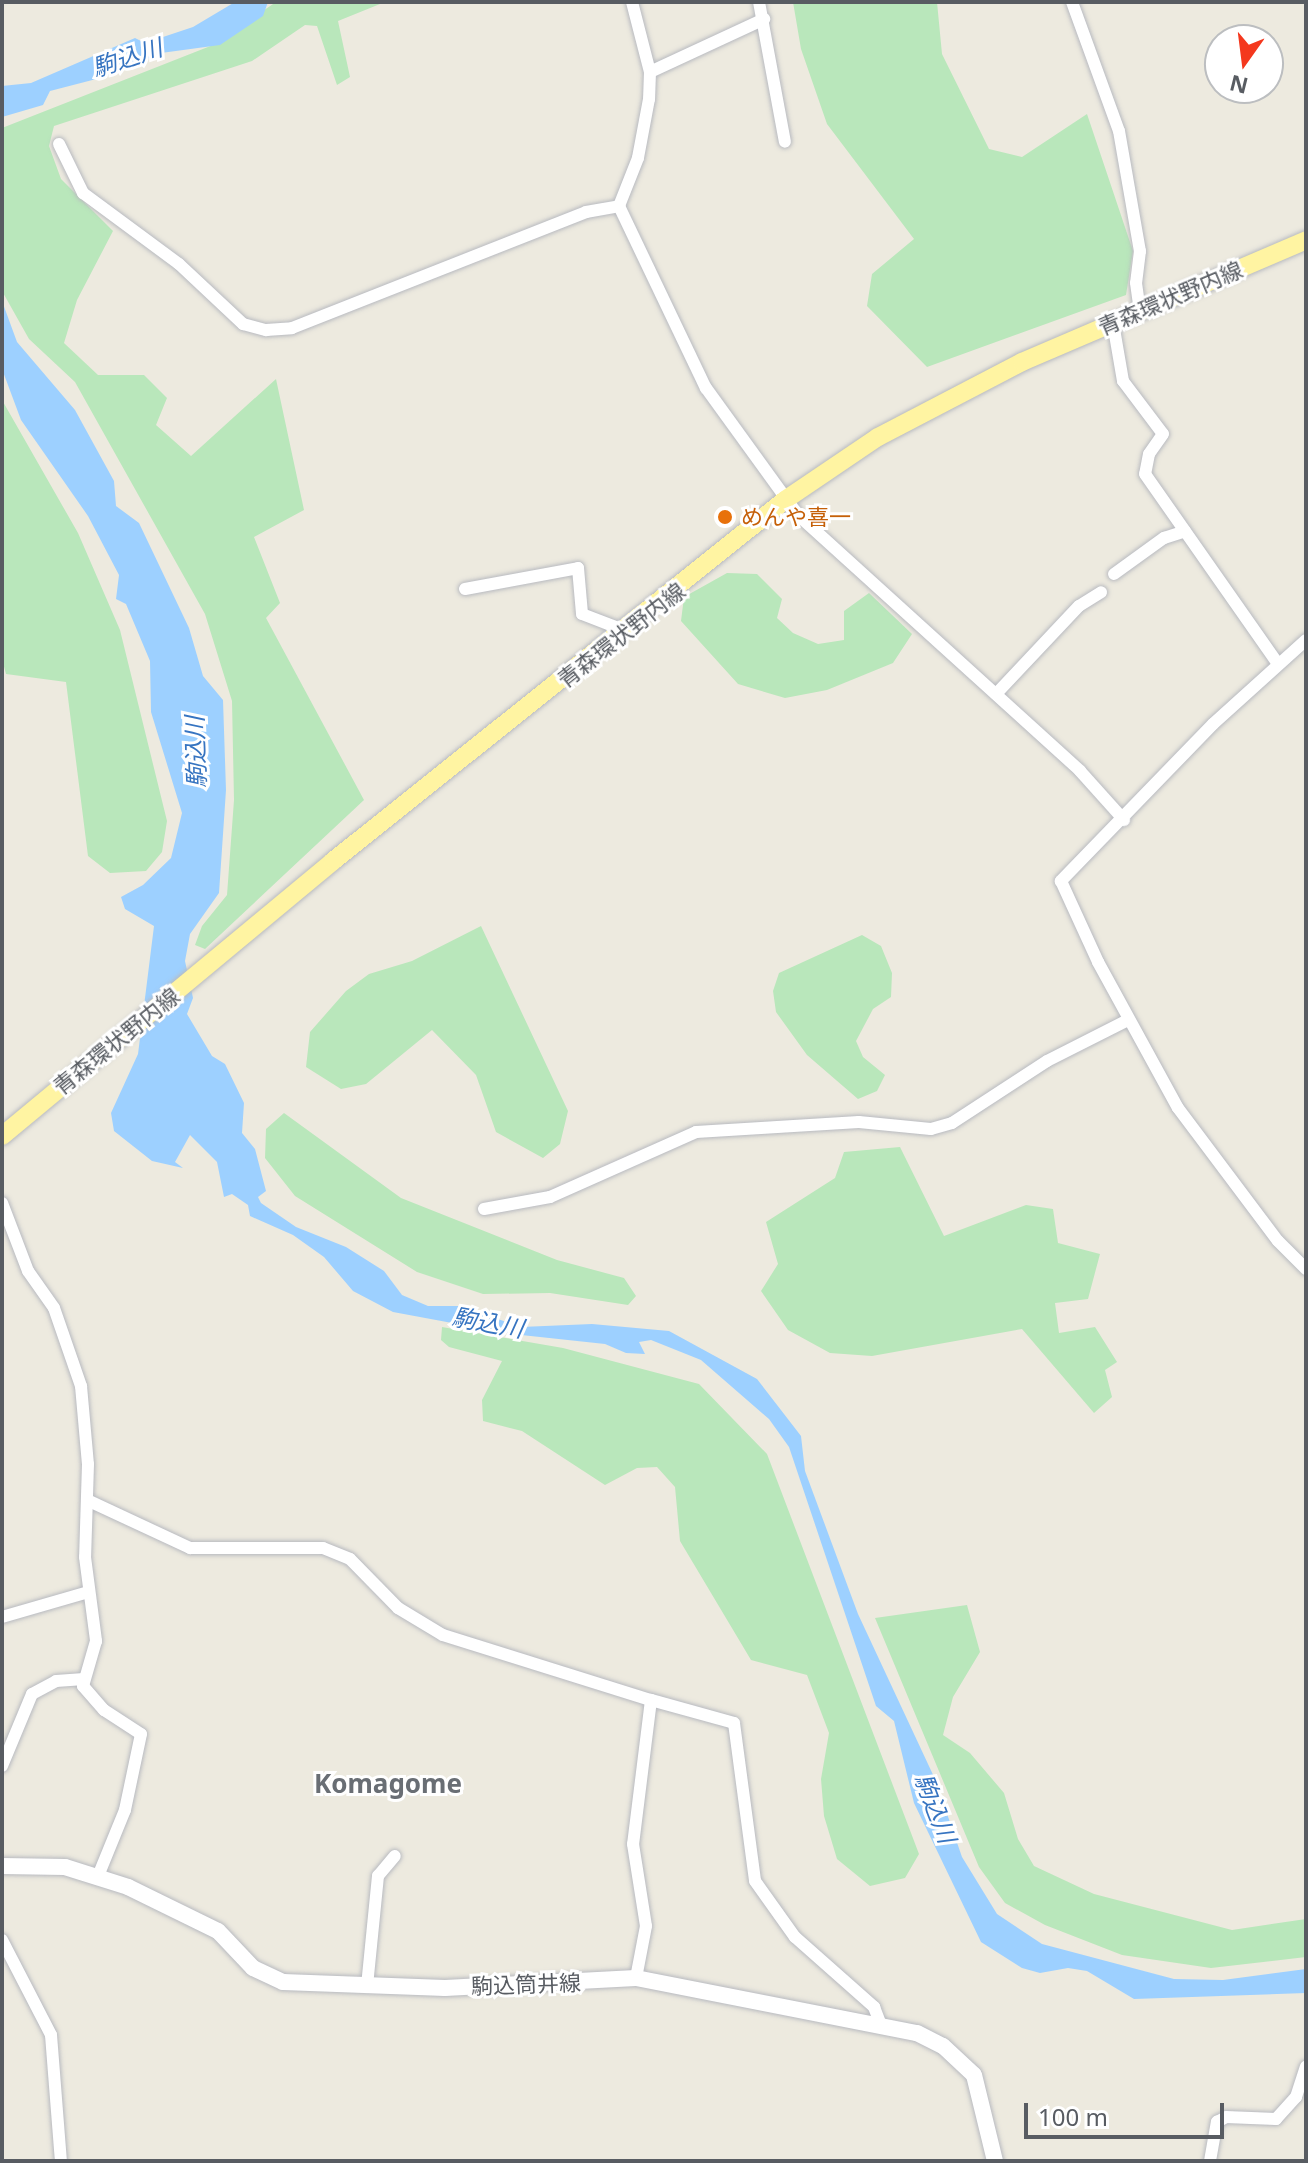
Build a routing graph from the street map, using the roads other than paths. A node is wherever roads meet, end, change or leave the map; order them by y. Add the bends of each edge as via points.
1 (632, 2) edge
2 (759, 2) edge
3 (1072, 2) edge
4 (764, 19) junction
5 (650, 72) junction
6 (785, 142) dead end
7 (59, 144) dead end
8 (619, 206) junction
9 (1306, 240) edge
10 (1140, 311) junction
11 (1113, 323) junction
12 (785, 500) junction
13 (1185, 531) junction
14 (1114, 574) dead end
15 (465, 589) dead end
16 (1101, 592) dead end
17 (626, 631) junction
18 (1306, 640) edge
19 (1278, 664) junction
20 (996, 694) junction
21 (1124, 820) junction
22 (1128, 1020) junction
23 (2, 1136) edge
24 (2, 1203) edge
25 (484, 1209) dead end
26 (1306, 1269) edge
27 (87, 1500) junction
28 (88, 1592) junction
29 (2, 1617) edge
30 (84, 1679) junction
31 (651, 1700) junction
32 (2, 1766) edge
33 (395, 1856) dead end
34 (2, 1866) edge
35 (98, 1876) junction
36 (2, 1940) edge
37 (636, 1978) junction
38 (367, 1986) junction
39 (881, 2025) junction
40 (1306, 2067) edge
41 (61, 2161) edge
42 (995, 2161) edge
43 (1210, 2161) edge

1 - 5 street
2 - 4 street
3 - 10 street via 1119,131 1140,251
4 - 5 street
4 - 6 street
5 - 8 street via 638,158
7 - 8 street via 83,193 179,264 243,324 266,330 292,328 586,212
8 - 12 street via 706,388
9 - 10 main road, 青森環状野内線
10 - 11 main road, 青森環状野内線
11 - 12 main road, 青森環状野内線 via 919,414
11 - 13 street via 1123,381 1163,434 1149,454 1145,474
12 - 17 main road, 青森環状野内線
12 - 20 street via 846,563
13 - 14 street via 1164,538
13 - 19 street
15 - 17 street via 578,568 582,614
16 - 20 street via 1079,606
17 - 23 main road, 青森環状野内線 via 333,861
18 - 19 street
19 - 21 street
20 - 21 street
21 - 22 street via 1061,881
22 - 25 street via 1047,1061 952,1123 931,1129 859,1122 696,1132 550,1197
22 - 26 street via 1218,1165
24 - 27 street via 28,1271 54,1308 81,1386
27 - 28 street
27 - 31 street via 190,1548 323,1548 350,1559 398,1608 443,1635
28 - 29 street
28 - 30 street via 96,1641
30 - 32 street via 56,1681 32,1694
30 - 35 street via 86,1695 141,1734 125,1810
31 - 37 street via 633,1844 646,1926
31 - 39 street via 734,1723 755,1881 795,1937 874,2007
33 - 38 street via 378,1876
34 - 35 main road, 駒込筒井線 via 65,1867
35 - 38 main road, 駒込筒井線 via 218,1931 266,1977
36 - 41 street via 51,2035
37 - 38 main road, 駒込筒井線 via 544,1985
37 - 39 main road, 駒込筒井線
39 - 42 main road, 駒込筒井線 via 930,2038 966,2065 977,2083
40 - 43 street via 1296,2097 1276,2119 1226,2117 1217,2122

